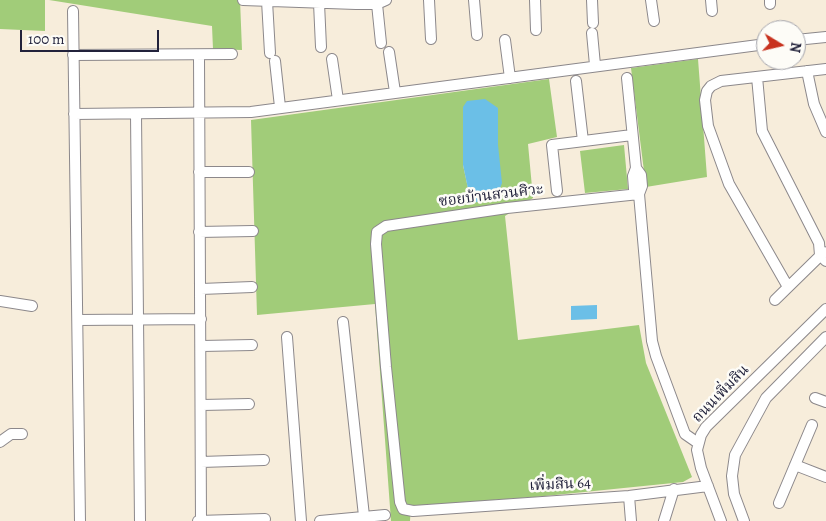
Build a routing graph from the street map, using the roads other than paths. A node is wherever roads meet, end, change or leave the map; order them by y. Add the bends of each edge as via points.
1 (243, 0) edge
2 (429, 0) edge
3 (474, 0) edge
4 (535, 0) edge
5 (592, 0) edge
6 (651, 0) edge
7 (711, 0) edge
8 (267, 1) edge
9 (381, 2) edge
10 (320, 3) junction
11 (73, 11) dead end
12 (712, 11) dead end
13 (654, 21) dead end
14 (536, 30) dead end
15 (477, 35) dead end
16 (826, 37) edge
17 (806, 39) edge
18 (430, 40) dead end
19 (505, 40) dead end
20 (382, 43) dead end
21 (756, 45) edge
22 (321, 47) dead end
23 (390, 52) dead end
24 (232, 54) dead end
25 (73, 55) junction
26 (199, 55) junction
27 (332, 59) dead end
28 (596, 65) junction
29 (826, 69) edge
30 (807, 71) junction
31 (757, 77) junction
32 (510, 78) junction
33 (627, 78) dead end
34 (576, 81) dead end
35 (395, 92) junction
36 (338, 100) junction
37 (280, 107) junction
38 (200, 113) junction
39 (74, 114) junction
40 (136, 114) junction
41 (826, 132) edge
42 (632, 134) junction
43 (583, 141) junction
44 (199, 172) junction
45 (249, 172) dead end
46 (557, 191) dead end
47 (639, 194) junction
48 (253, 230) dead end
49 (199, 232) junction
50 (823, 251) edge
51 (252, 287) dead end
52 (788, 287) junction
53 (201, 288) junction
54 (775, 300) dead end
55 (0, 301) edge
56 (32, 306) dead end
57 (826, 309) edge
58 (137, 319) junction
59 (201, 319) junction
60 (78, 320) junction
61 (343, 322) dead end
62 (287, 337) dead end
63 (826, 337) edge
64 (252, 344) dead end
65 (202, 346) junction
66 (815, 398) dead end
67 (826, 402) edge
68 (248, 404) dead end
69 (202, 406) junction
70 (812, 425) dead end
71 (22, 434) dead end
72 (0, 442) edge
73 (698, 442) junction
74 (264, 460) dead end
75 (201, 462) junction
76 (795, 465) junction
77 (826, 477) edge
78 (708, 486) junction
79 (674, 489) junction
80 (629, 496) junction
81 (778, 503) dead end
82 (413, 511) joint
83 (385, 514) dead end
84 (364, 516) junction
85 (265, 519) dead end
86 (342, 520) edge
87 (80, 521) edge
88 (140, 521) edge
89 (200, 521) edge
90 (301, 521) edge
91 (320, 521) edge
92 (631, 521) edge
93 (664, 521) edge
94 (721, 521) edge
95 (744, 521) edge

1 - 8 street
2 - 18 street
3 - 15 street
4 - 14 street
5 - 28 street
6 - 13 street
7 - 12 street
8 - 10 street
8 - 37 street
9 - 10 street
9 - 20 street
10 - 22 street
11 - 25 street
16 - 17 street
19 - 32 street
21 - 28 street
23 - 35 street
24 - 26 street
25 - 26 street
25 - 39 street
26 - 38 street
27 - 36 street
28 - 32 street
29 - 30 street
30 - 31 street
30 - 41 street via 814,104
31 - 50 street via 762,131
31 - 52 street via 721,81 711,86 705,100 708,126 729,184
32 - 35 street
33 - 42 street
34 - 43 street
35 - 36 street
36 - 37 street
37 - 38 street via 251,112
38 - 40 street
38 - 44 street
39 - 40 street
39 - 60 street
40 - 58 street
42 - 43 street
42 - 47 street via 636,168 634,189
43 - 46 street via 552,145
44 - 45 street
44 - 49 street
47 - 73 street via 656,356 685,434
47 - 82 street, ซอยบ้านสวนศิวะ via 506,208 386,226 377,232 400,502 403,509
48 - 49 street
49 - 53 street
50 - 52 street
51 - 53 street
52 - 54 street
53 - 59 street
55 - 56 street
57 - 73 street, ถนนเพิ่มสิน via 706,427
58 - 59 street
58 - 60 street
58 - 88 street
59 - 65 street
60 - 87 street
61 - 84 street
62 - 90 street
63 - 95 street via 766,398 735,456 733,485
64 - 65 street
65 - 69 street
66 - 67 street
68 - 69 street
69 - 75 street
70 - 76 street
71 - 72 street via 11,434
73 - 78 street, ถนนเพิ่มสิน via 698,459
74 - 75 street
75 - 89 street
76 - 77 street
76 - 81 street
78 - 79 street, เพิ่มสิน 64
78 - 94 street, ถนนเพิ่มสิน
79 - 80 street, เพิ่มสิน 64
79 - 93 street
80 - 82 street, เพิ่มสิน 64
80 - 92 street
83 - 84 street
84 - 86 street
85 - 89 street
86 - 91 street

